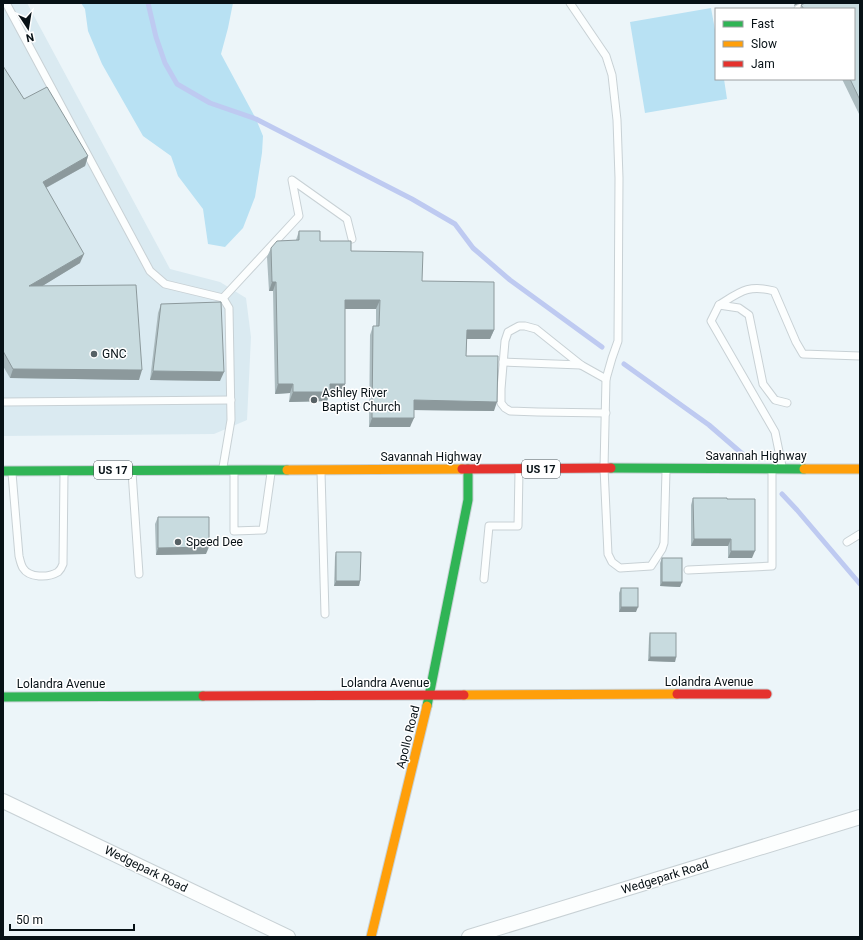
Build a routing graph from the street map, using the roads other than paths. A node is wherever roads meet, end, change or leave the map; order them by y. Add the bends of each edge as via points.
1 (6, 3) edge
2 (570, 3) edge
3 (810, 3) edge
4 (800, 8) edge
5 (352, 239) dead end
6 (223, 298) junction
7 (719, 305) junction
8 (860, 356) edge
9 (503, 362) junction
10 (581, 365) junction
11 (606, 379) junction
12 (231, 400) junction
13 (3, 402) edge
14 (788, 403) dead end
15 (606, 413) junction
16 (604, 468) junction
17 (666, 468) junction
18 (772, 468) junction
19 (783, 468) junction
20 (860, 468) edge
21 (321, 469) junction
22 (468, 469) junction
23 (519, 469) junction
24 (64, 470) junction
25 (132, 470) junction
26 (222, 470) junction
27 (234, 470) junction
28 (272, 470) junction
29 (7, 471) edge
30 (860, 534) edge
31 (847, 542) dead end
32 (688, 570) dead end
33 (139, 574) dead end
34 (484, 579) dead end
35 (325, 614) dead end
36 (768, 694) dead end
37 (430, 695) junction
38 (3, 697) edge
39 (3, 801) edge
40 (860, 817) edge
41 (288, 937) edge
42 (371, 937) edge
43 (469, 937) edge

1 - 6 lane via 150,271 165,284
2 - 11 lane via 606,56 612,75 616,113 619,178 618,341
3 - 4 lane
5 - 6 lane via 347,219 292,180 298,216
6 - 12 lane via 229,308
7 - 8 lane via 745,290 763,288 774,292 803,354
7 - 14 lane via 739,308 749,315 763,384 775,400
7 - 19 lane via 711,321 775,432
9 - 10 lane
9 - 10 lane via 508,332 525,326 536,329
9 - 15 lane via 502,403 510,411
10 - 11 lane
11 - 15 lane
12 - 13 lane
12 - 26 lane via 231,420
15 - 16 lane
16 - 17 main road, Savannah Highway / US 17
16 - 17 lane via 608,554 612,562 620,568 650,566 662,550
16 - 23 main road, Savannah Highway / US 17
17 - 18 main road, Savannah Highway / US 17
18 - 19 main road, Savannah Highway / US 17
18 - 32 lane via 772,566
19 - 20 main road, Savannah Highway / US 17
21 - 22 main road, Savannah Highway / US 17
21 - 28 main road, Savannah Highway / US 17
21 - 35 lane
22 - 23 main road, Savannah Highway / US 17
22 - 37 main road, Apollo Road via 468,500
23 - 34 lane via 518,526 489,526
24 - 25 main road, Savannah Highway / US 17
24 - 29 main road, Savannah Highway / US 17
24 - 29 lane via 63,564 59,572 42,576 31,575 23,568 19,556
25 - 26 main road, Savannah Highway / US 17
25 - 33 lane
26 - 27 main road, Savannah Highway / US 17
27 - 28 main road, Savannah Highway / US 17
27 - 28 lane via 234,531 263,530
30 - 31 lane
36 - 37 main road, Lolandra Avenue
37 - 38 main road, Lolandra Avenue
37 - 42 main road, Apollo Road
39 - 41 street, Wedgepark Road
40 - 43 street, Wedgepark Road

